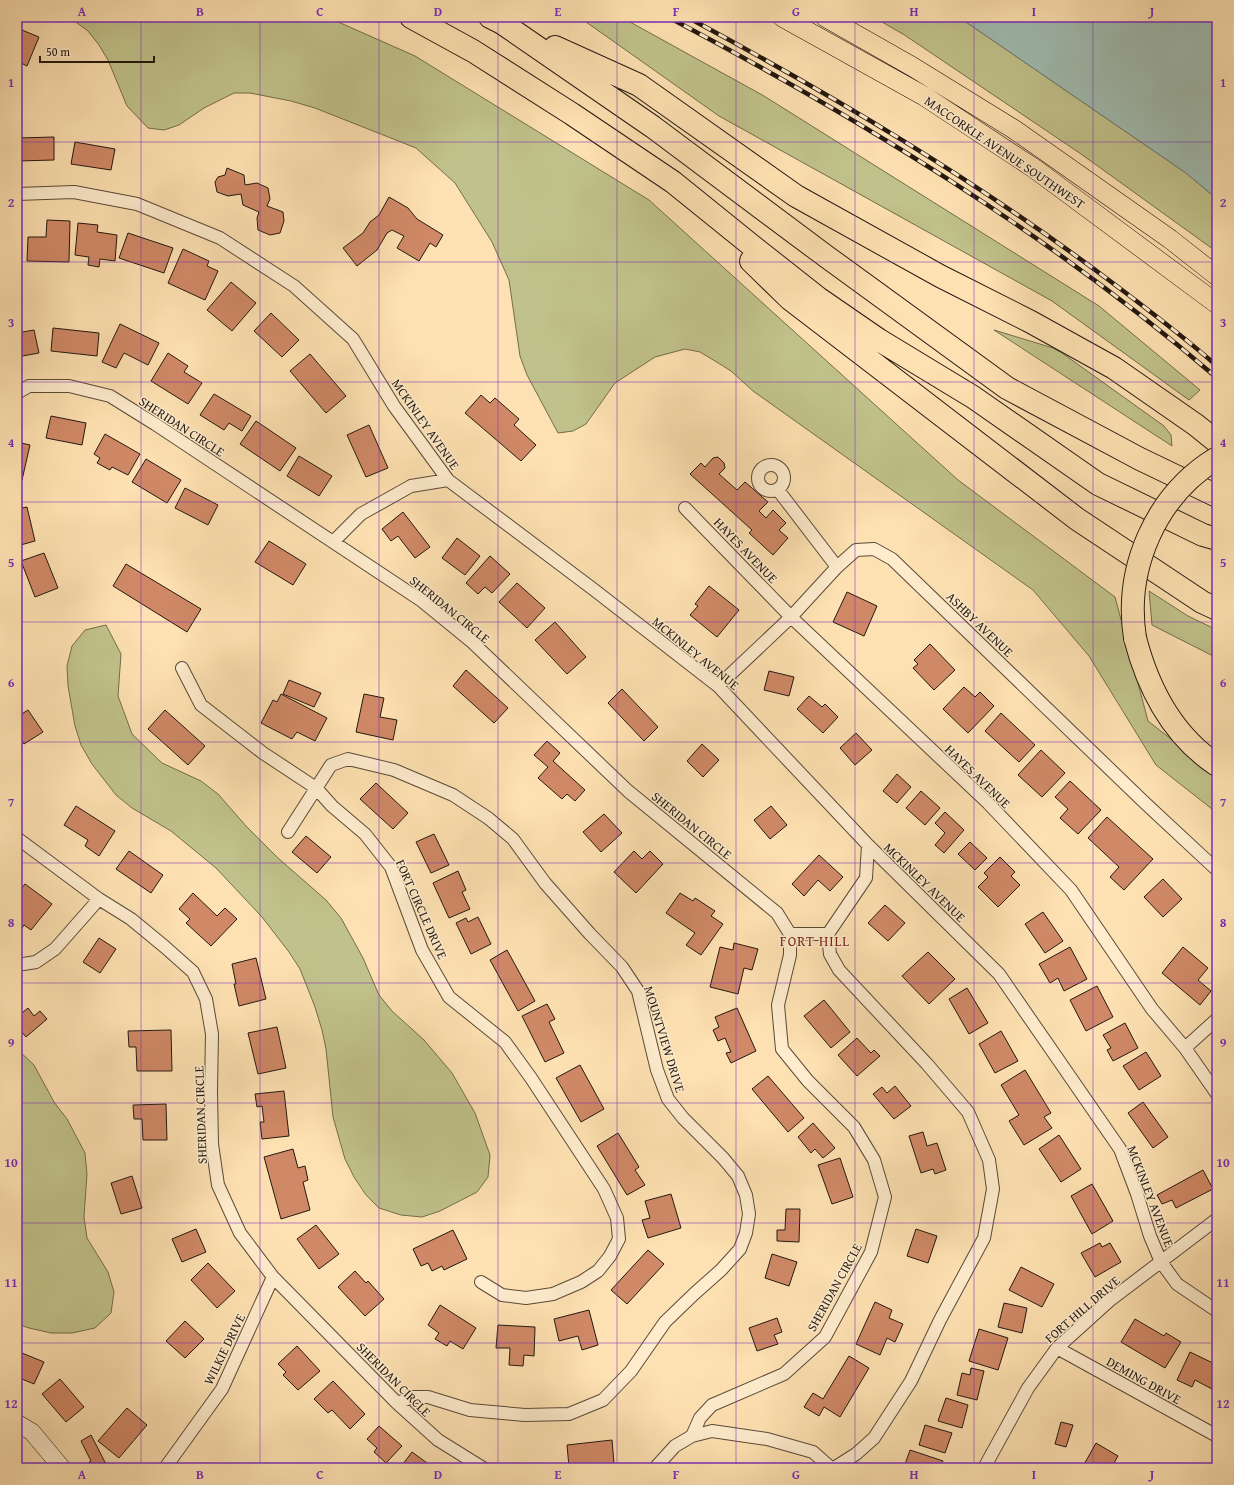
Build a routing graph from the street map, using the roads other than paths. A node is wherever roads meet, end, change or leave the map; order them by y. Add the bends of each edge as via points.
1 (411, 17) edge
2 (782, 17) edge
3 (825, 17) edge
4 (496, 20) edge
5 (673, 182) junction
6 (17, 194) edge
7 (1217, 276) edge
8 (1217, 304) edge
9 (17, 393) edge
10 (1217, 442) edge
11 (1217, 458) edge
12 (448, 480) junction
13 (778, 490) dead end
14 (1217, 496) edge
15 (685, 508) dead end
16 (1210, 537) edge
17 (333, 542) junction
18 (837, 568) junction
19 (1217, 609) edge
20 (791, 617) junction
21 (182, 668) dead end
22 (718, 686) junction
23 (1217, 765) edge
24 (316, 788) junction
25 (288, 832) dead end
26 (17, 838) edge
27 (868, 845) junction
28 (1217, 870) edge
29 (99, 899) junction
30 (790, 934) junction
31 (828, 934) junction
32 (17, 965) edge
33 (1217, 1019) edge
34 (1184, 1048) junction
35 (1217, 1094) edge
36 (1217, 1219) edge
37 (1161, 1262) junction
38 (273, 1277) junction
39 (481, 1282) dead end
40 (1217, 1311) edge
41 (1056, 1348) junction
42 (397, 1403) junction
43 (17, 1424) edge
44 (692, 1436) junction
45 (1217, 1436) edge
46 (62, 1468) edge
47 (165, 1468) edge
48 (483, 1468) edge
49 (655, 1468) edge
50 (832, 1468) edge
51 (984, 1468) edge

1 - 5 highway via 480,56
2 - 8 main road, MACCORKLE AVENUE SOUTHWEST via 924,96 1035,169
3 - 7 main road, MACCORKLE AVENUE SOUTHWEST via 913,67 1015,130 1170,239
4 - 10 highway via 639,85 796,196 1114,368
4 - 14 highway via 653,127 1007,388 1140,459
5 - 16 highway via 818,298 879,340 973,397 1098,484
5 - 19 highway via 790,299 1077,519 1202,602
6 - 12 street, MCKINLEY AVENUE via 74,192 137,204 220,238 294,286 353,339 394,406
9 - 17 street, SHERIDAN CIRCLE via 29,386 69,386 110,396
11 - 23 highway, bridge via 1182,486 1168,501 1145,543 1132,604 1135,638 1147,676 1160,703 1192,745
12 - 17 street via 411,486 361,514
12 - 22 street, MCKINLEY AVENUE
13 - 18 street
15 - 20 street, HAYES AVENUE
17 - 30 street, SHERIDAN CIRCLE via 422,601 472,641 628,791 777,913
18 - 20 street, ASHBY AVENUE
18 - 28 street, ASHBY AVENUE via 856,550 874,549 892,559
20 - 22 street, ASHBY AVENUE
20 - 34 street, HAYES AVENUE via 988,803 1071,890 1152,1009
21 - 24 street, FORT CIRCLE DRIVE via 201,705 263,753
22 - 27 street, MCKINLEY AVENUE
24 - 25 street, MOUNTVIEW DRIVE
24 - 39 street, FORT CIRCLE DRIVE via 332,806 365,834 391,867 422,950 449,997 505,1042 604,1189 617,1218 619,1239 610,1256 598,1271 581,1282 553,1294 526,1298 502,1295
24 - 42 street, MOUNTVIEW DRIVE via 331,765 348,758 386,768 453,795 488,818 513,839 545,883 622,967 638,992 668,1099 738,1176 746,1195 749,1214 740,1249 722,1270 665,1322 631,1371 603,1400 569,1414 524,1416 470,1410 428,1397 413,1397
26 - 29 street, SHERIDAN CIRCLE
27 - 31 street via 866,878
27 - 37 street, MCKINLEY AVENUE via 999,974 1120,1149
29 - 32 street via 55,949 36,962
29 - 38 street, SHERIDAN CIRCLE via 131,919 193,972 206,999 212,1034 212,1144 218,1185 240,1233
30 - 31 street
30 - 44 street, SHERIDAN CIRCLE via 790,955 778,1005 782,1049 808,1081 854,1126 874,1160 885,1197 870,1252 825,1337 784,1374 712,1405 700,1418
31 - 50 street via 830,954 839,970 968,1112 989,1160 992,1189 984,1238 911,1381 874,1438 856,1454
33 - 34 street
34 - 35 street, HAYES AVENUE
36 - 37 street, FORT HILL DRIVE
37 - 40 street, MCKINLEY AVENUE via 1177,1284
37 - 41 street, FORT HILL DRIVE via 1109,1301
38 - 42 street, SHERIDAN CIRCLE
38 - 47 street, WILKIE DRIVE via 222,1389
41 - 45 street, DEMING DRIVE
41 - 51 street, FORT HILL DRIVE via 1028,1388
42 - 48 street, SHERIDAN CIRCLE via 438,1440
43 - 46 street via 32,1432
44 - 49 street via 675,1446
44 - 50 street via 712,1431 767,1439 813,1452

